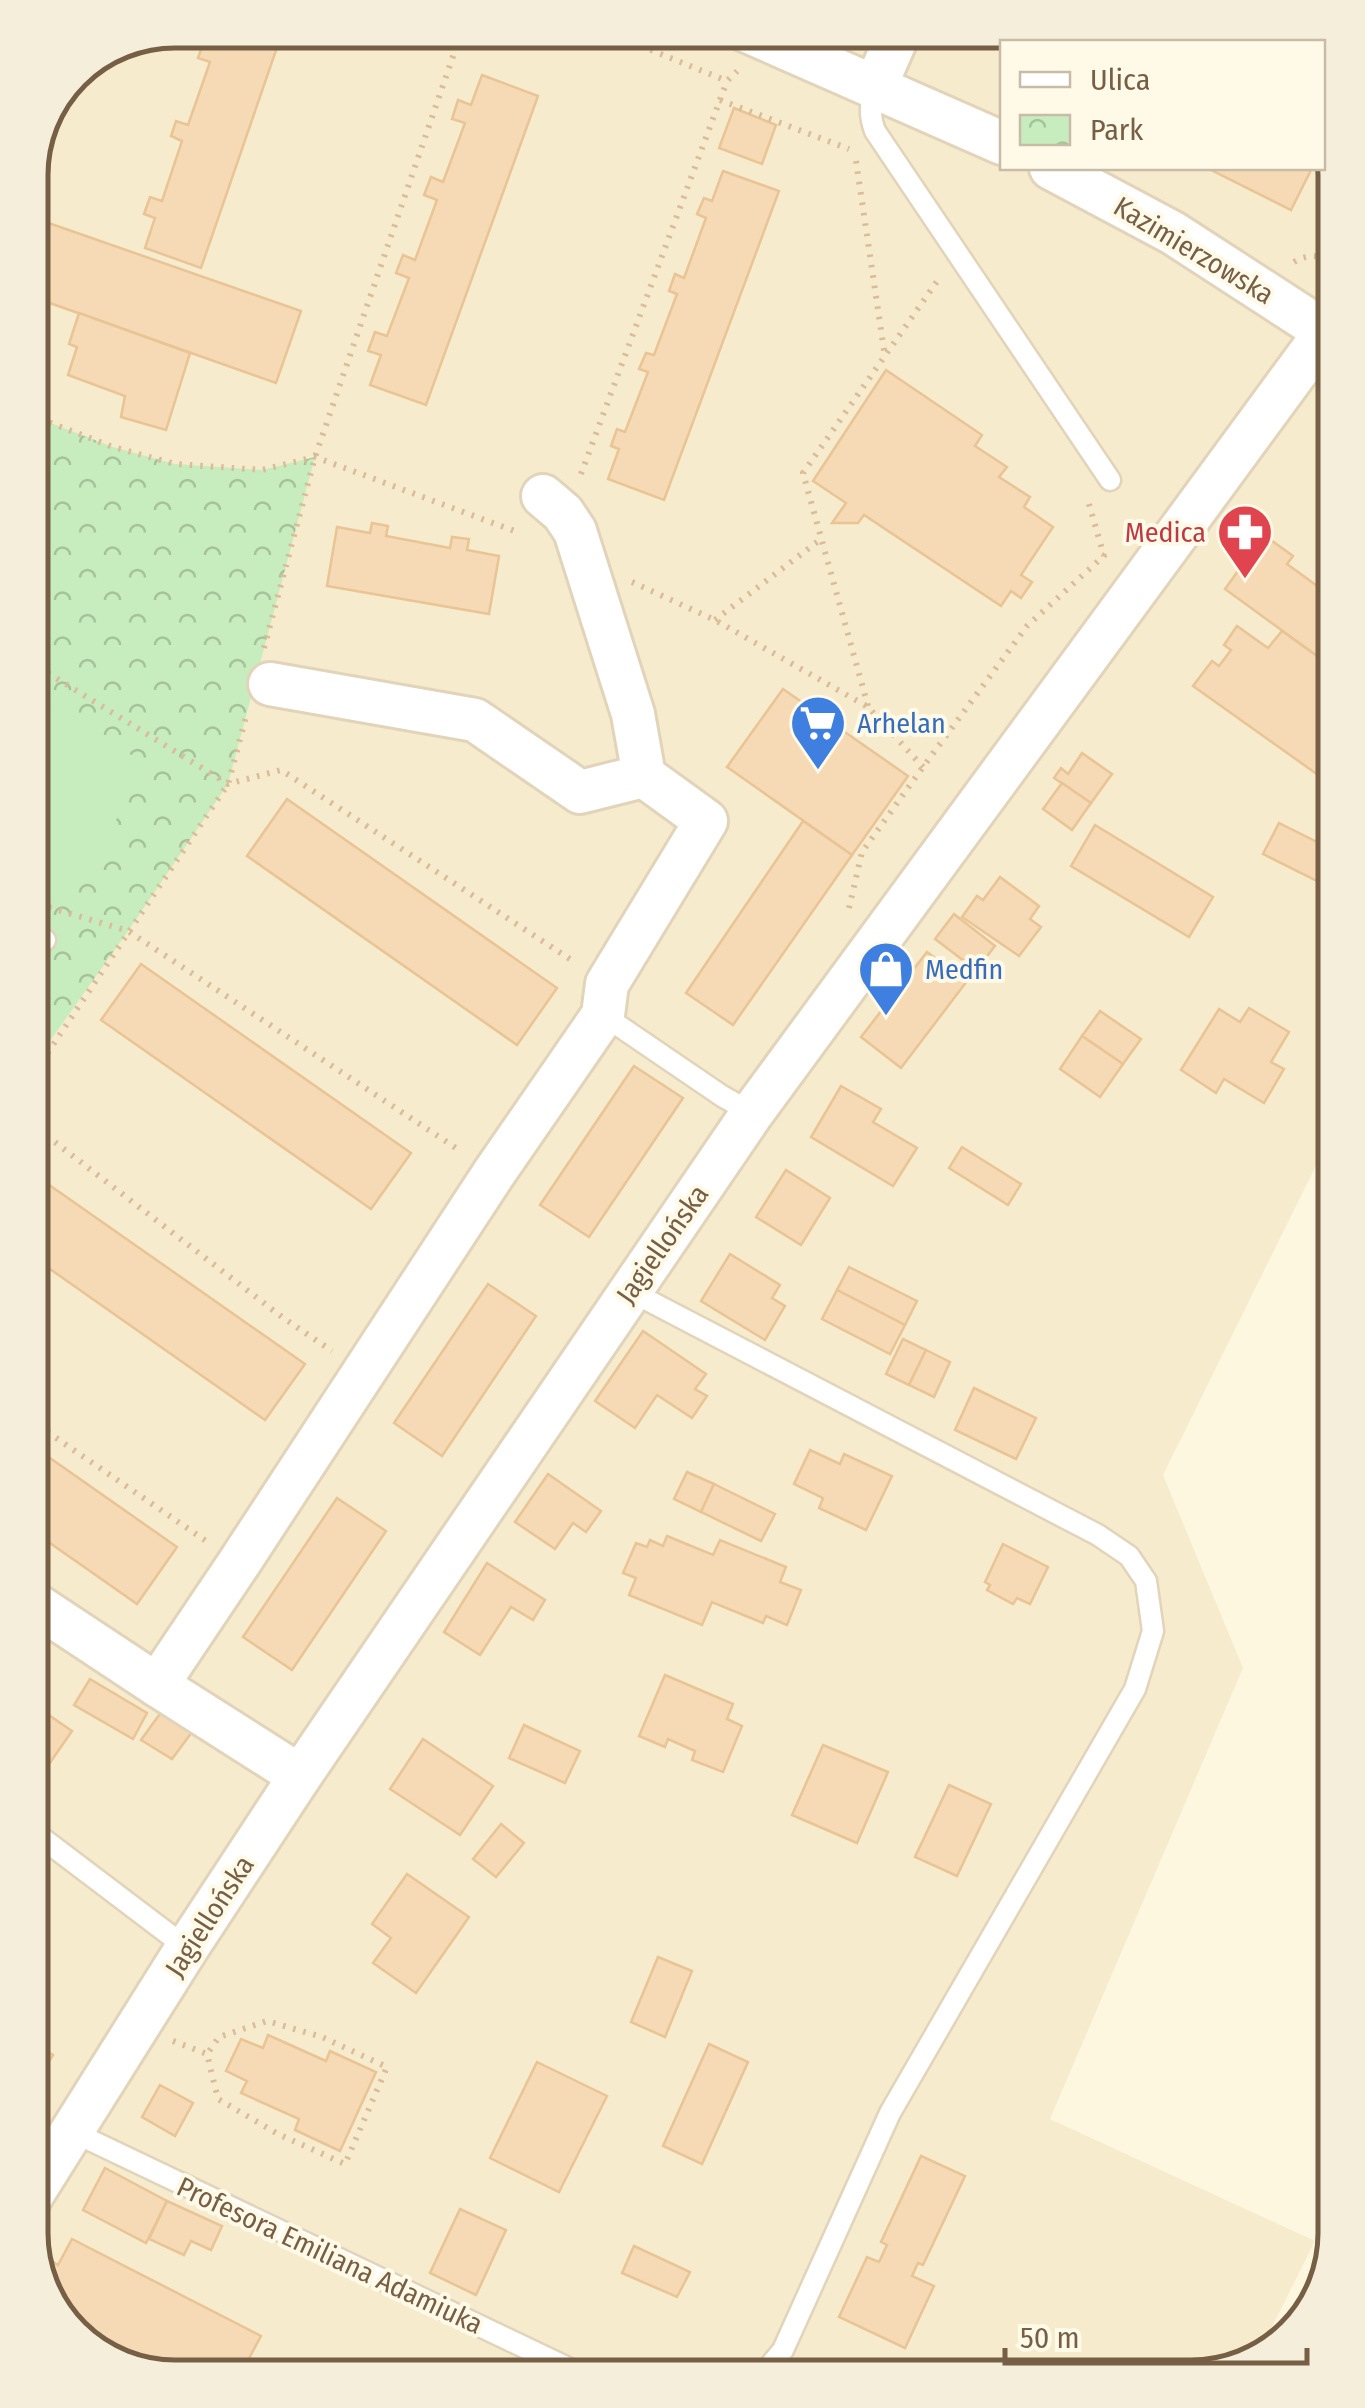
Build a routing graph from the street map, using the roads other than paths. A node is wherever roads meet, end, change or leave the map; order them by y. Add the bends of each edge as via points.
1 (892, 48) edge
2 (742, 50) edge
3 (874, 87) junction
4 (1000, 142) edge
5 (1055, 170) edge
6 (1318, 322) edge
7 (1318, 349) edge
8 (1110, 480) dead end
9 (560, 490) road end
10 (260, 681) road end
11 (644, 776) junction
12 (606, 1000) junction
13 (752, 1114) junction
14 (630, 1291) junction
15 (48, 1612) edge
16 (157, 1686) junction
17 (300, 1776) junction
18 (48, 1842) edge
19 (187, 1948) junction
20 (71, 2131) junction
21 (48, 2169) edge
22 (551, 2360) edge
23 (774, 2360) edge

1 - 3 street
2 - 3 street
3 - 4 street
3 - 8 lane via 870,119 876,132
5 - 6 street, Kazimierzowska via 1173,232
7 - 13 street, Jagiellońska
9 - 11 street via 633,714
10 - 11 street via 475,720 580,792
11 - 12 street via 706,822
12 - 13 lane
12 - 16 street
13 - 14 street, Jagiellońska
14 - 17 street, Jagiellońska
14 - 23 lane via 1098,1535 1129,1556 1146,1581 1153,1631 1135,1690 890,2113
15 - 16 street
16 - 17 street
17 - 19 street, Jagiellońska
18 - 19 lane
19 - 20 street, Jagiellońska
20 - 21 street, Jagiellońska
20 - 22 lane, Profesora Emiliana Adamiuka

